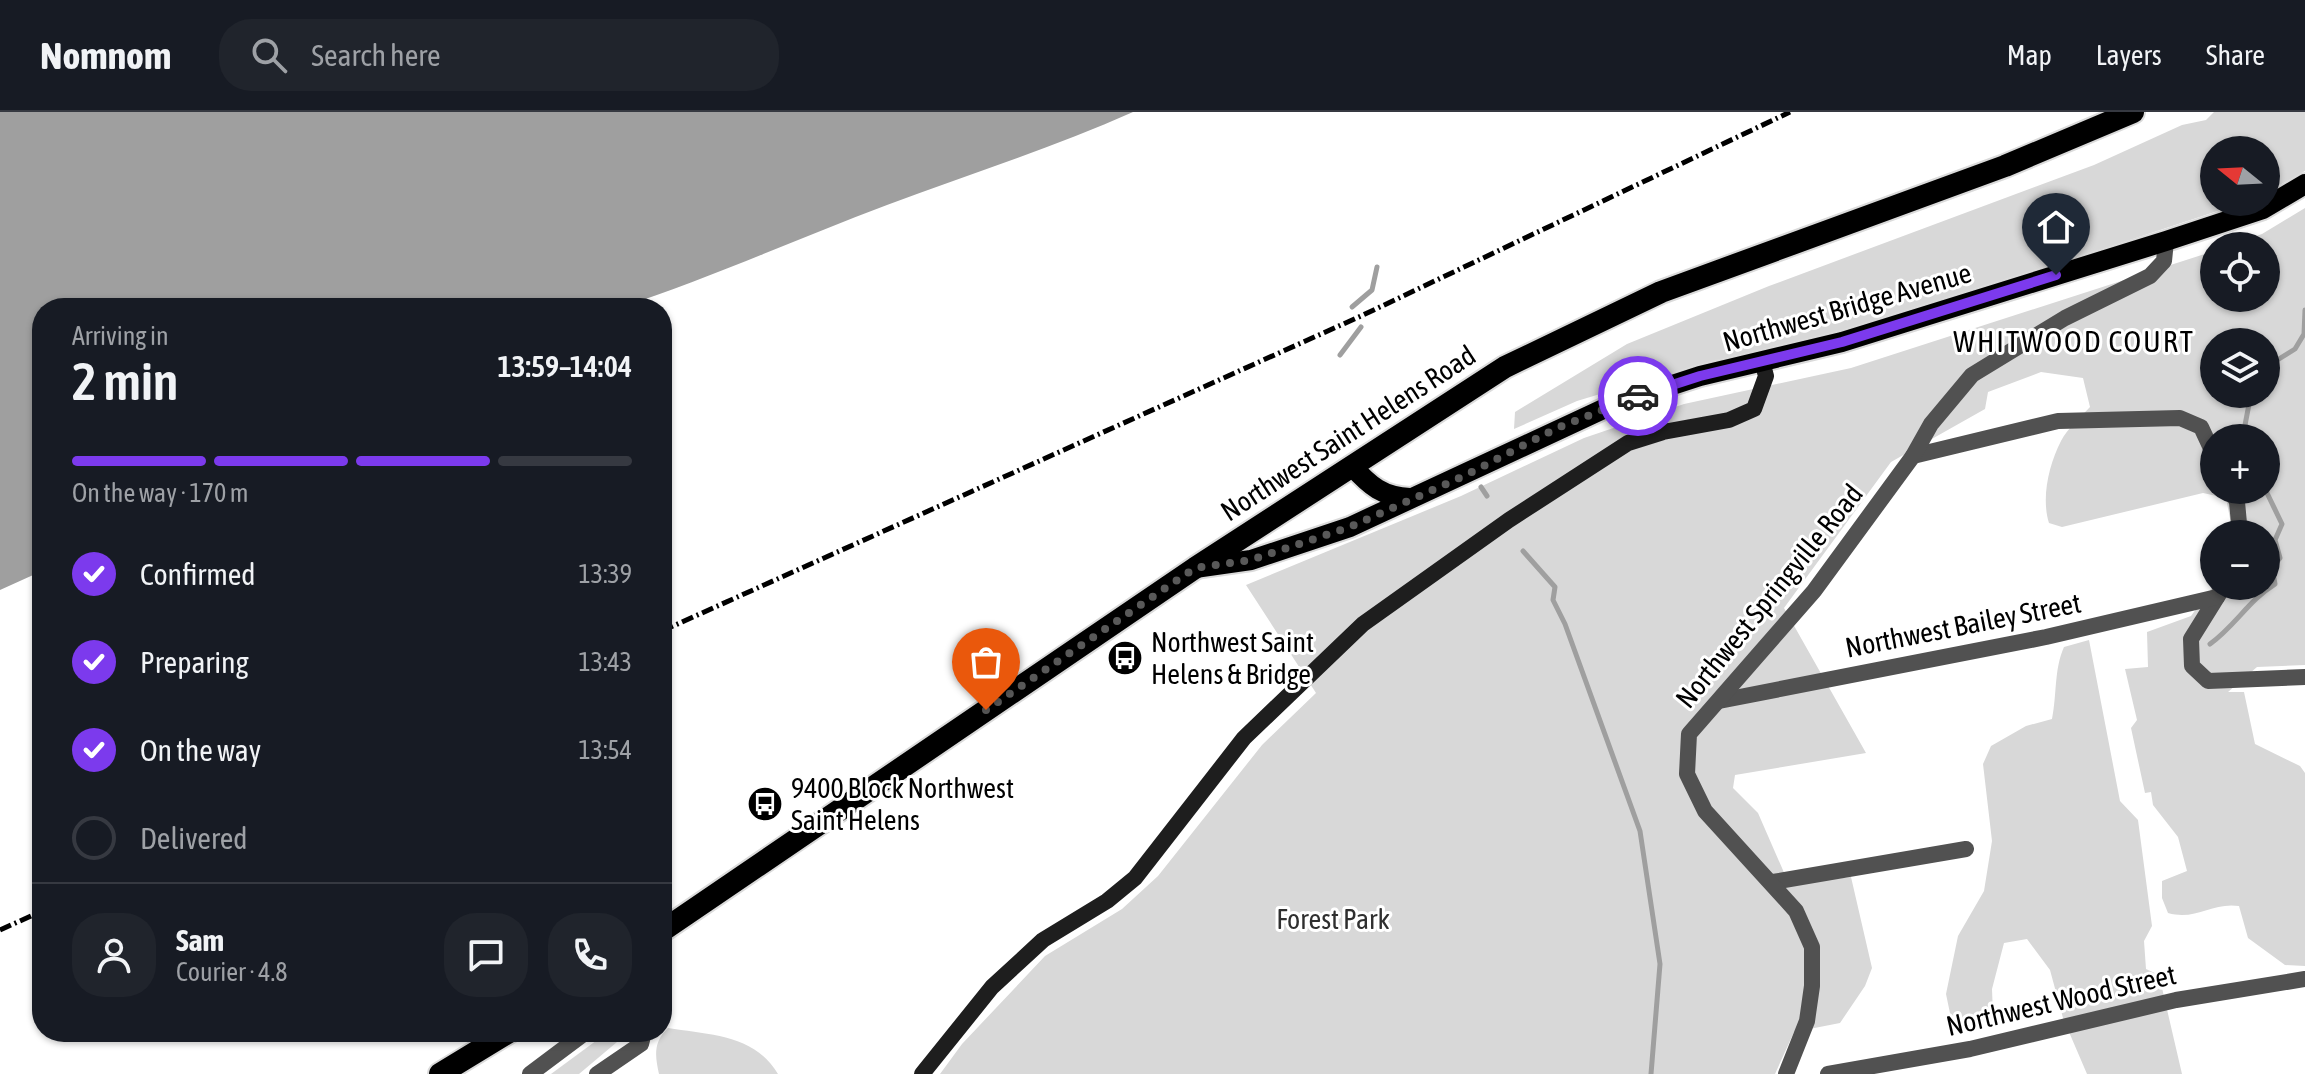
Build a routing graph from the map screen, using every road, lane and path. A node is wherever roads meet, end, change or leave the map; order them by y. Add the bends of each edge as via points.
1 (2133, 112) edge
2 (2305, 184) edge
3 (2166, 241) junction
4 (1762, 361) junction
5 (2200, 426) edge
6 (1913, 456) junction
7 (1352, 466) junction
8 (1410, 498) junction
9 (1195, 568) junction
10 (2200, 597) edge
11 (2216, 600) edge
12 (2305, 677) edge
13 (1719, 701) junction
14 (1966, 849) dead end
15 (1773, 882) junction
16 (672, 924) edge
17 (2305, 979) edge
18 (493, 1042) edge
19 (573, 1042) edge
20 (642, 1042) edge
21 (440, 1074) edge
22 (530, 1074) edge
23 (597, 1074) edge
24 (922, 1074) edge
25 (1786, 1074) edge
26 (1828, 1074) edge

1 - 7 highway, Northwest Saint Helens Road via 2005,166 1661,292 1505,367
2 - 3 main road, Northwest Bridge Avenue via 2263,209
3 - 4 main road, Northwest Bridge Avenue via 1842,342
3 - 6 street, Northwest Springville Road via 2164,261 2150,276 2065,318 1972,375 1931,424
4 - 8 main road, Northwest Bridge Avenue via 1614,404
4 - 24 main road via 1766,376 1754,409 1729,420 1628,443 1496,528 1363,624 1244,738 1135,878 1043,940 992,987
5 - 6 street via 2180,418 2058,421
6 - 13 street, Northwest Springville Road via 1814,591
7 - 8 main road via 1377,490
7 - 9 highway, Northwest Saint Helens Road
8 - 9 main road, Northwest Bridge Avenue via 1350,527 1251,560
9 - 16 highway, Northwest Saint Helens Road
10 - 13 street, Northwest Bailey Street via 2046,637
11 - 12 street via 2191,639 2192,666 2208,681
13 - 15 street, Northwest Springville Road via 1689,734 1687,774 1705,811
14 - 15 street
15 - 25 street, Northwest Springville Road via 1796,911 1812,947 1807,1021
17 - 26 street, Northwest Wood Street via 2176,1000 1970,1049
18 - 21 highway
19 - 22 street
20 - 23 street

